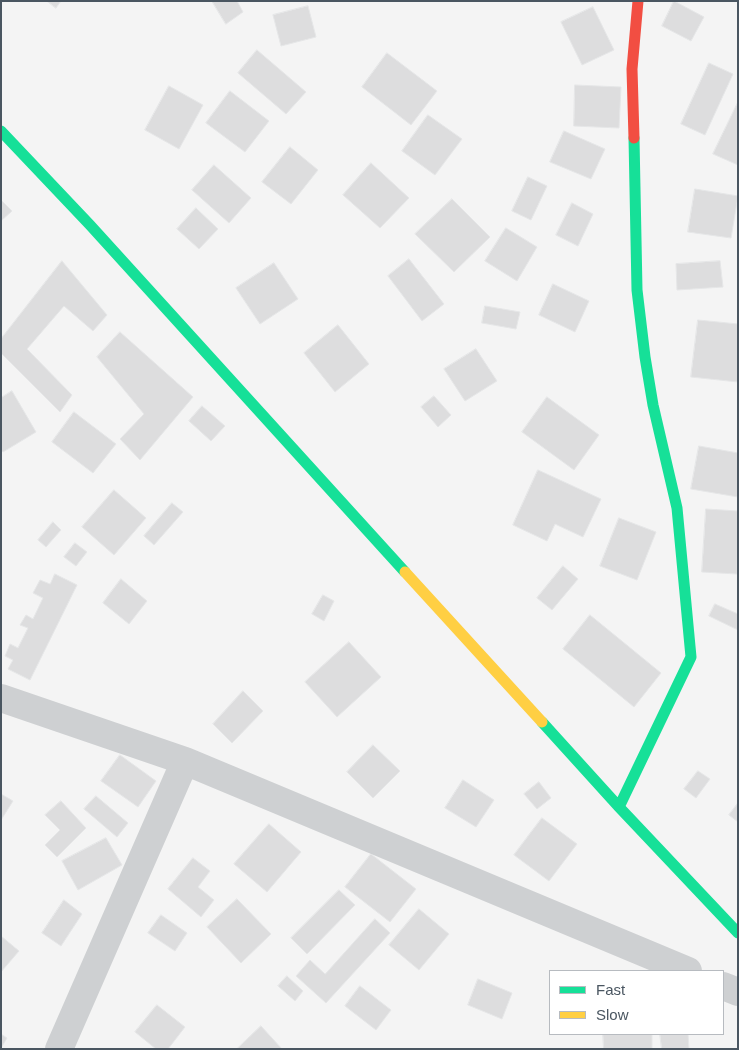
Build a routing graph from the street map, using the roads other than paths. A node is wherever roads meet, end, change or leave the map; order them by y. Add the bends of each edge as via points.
1 (638, 1) edge
2 (1, 131) edge
3 (1, 698) edge
4 (185, 761) junction
5 (619, 807) junction
6 (738, 933) edge
7 (686, 970) edge
8 (724, 986) edge
9 (738, 992) edge
10 (59, 1049) edge

1 - 5 street via 632,69 637,290 652,396 677,508 691,657
2 - 5 street via 97,232
3 - 4 street
4 - 7 street
4 - 10 street
5 - 6 street
8 - 9 street

